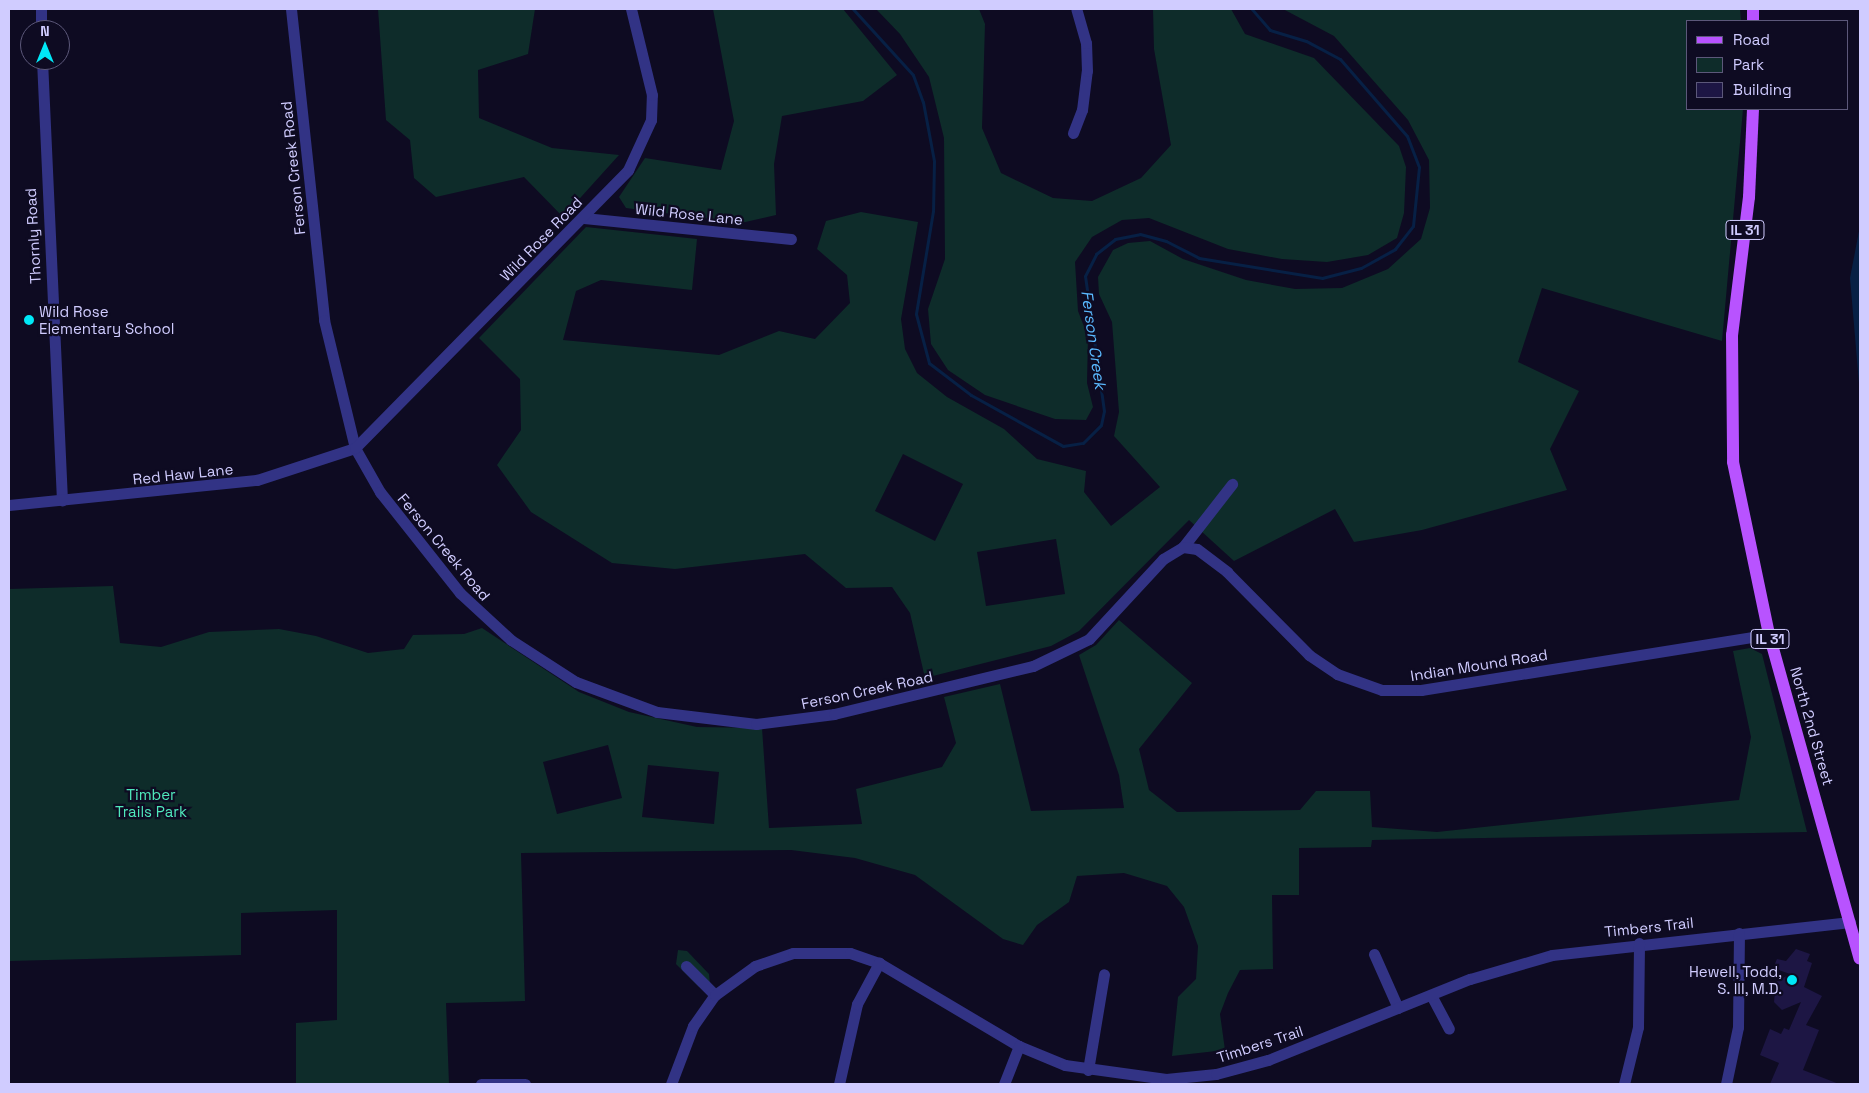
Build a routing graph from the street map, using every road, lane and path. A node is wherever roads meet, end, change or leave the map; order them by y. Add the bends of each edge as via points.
1 (291, 9) edge
2 (631, 9) edge
3 (1076, 9) edge
4 (42, 70) edge
5 (1753, 110) edge
6 (1073, 133) dead end
7 (584, 218) junction
8 (791, 239) dead end
9 (355, 448) junction
10 (1232, 484) dead end
11 (62, 501) junction
12 (9, 505) edge
13 (1184, 547) junction
14 (1769, 634) junction
15 (1850, 922) junction
16 (1739, 933) junction
17 (1640, 943) junction
18 (1374, 954) dead end
19 (1860, 959) edge
20 (879, 963) junction
21 (686, 966) dead end
22 (1104, 974) dead end
23 (715, 995) junction
24 (1431, 995) junction
25 (1398, 1008) junction
26 (1449, 1029) dead end
27 (1019, 1046) junction
28 (1088, 1070) junction
29 (1166, 1082) edge
30 (481, 1084) edge
31 (525, 1084) edge
32 (671, 1084) edge
33 (839, 1084) edge
34 (1004, 1084) edge
35 (1624, 1084) edge
36 (1726, 1084) edge

1 - 9 street, Ferson Creek Road via 324,320
2 - 7 street, Wild Rose Road via 647,68 651,120 628,170
3 - 6 street via 1086,43 1087,71 1082,110
4 - 11 street, Thornly Road
5 - 14 main road, North 2nd Street / IL 31 via 1749,197 1731,350 1733,462
7 - 8 street, Wild Rose Lane
7 - 9 street, Wild Rose Road
9 - 11 street, Red Haw Lane via 257,480
9 - 13 street, Ferson Creek Road via 408,531 460,593 511,640 552,668 602,694 657,712 718,721 756,724 834,714 1057,658 1089,639 1163,559
10 - 13 street, Ferson Creek Road
11 - 12 street, Red Haw Lane
13 - 14 street, Indian Mound Road via 1197,549 1222,566 1309,655 1337,674 1382,690 1421,690
14 - 15 main road, North 2nd Street / IL 31
15 - 16 street, Timbers Trail
15 - 19 main road, North 2nd Street / IL 31
16 - 17 street, Timbers Trail
16 - 36 street via 1738,1027
17 - 24 street, Timbers Trail via 1552,955
17 - 35 street via 1638,1027
18 - 25 street
20 - 23 street, Timbers Trail via 842,952 793,953 755,966
20 - 27 street, Timbers Trail
20 - 33 street via 857,1004
21 - 23 street
22 - 28 street
23 - 32 street, Timbers Trail via 693,1026
24 - 25 street, Timbers Trail
24 - 26 street
25 - 29 street, Timbers Trail via 1242,1068
27 - 28 street, Timbers Trail
27 - 34 street
28 - 29 street, Timbers Trail
30 - 31 street

